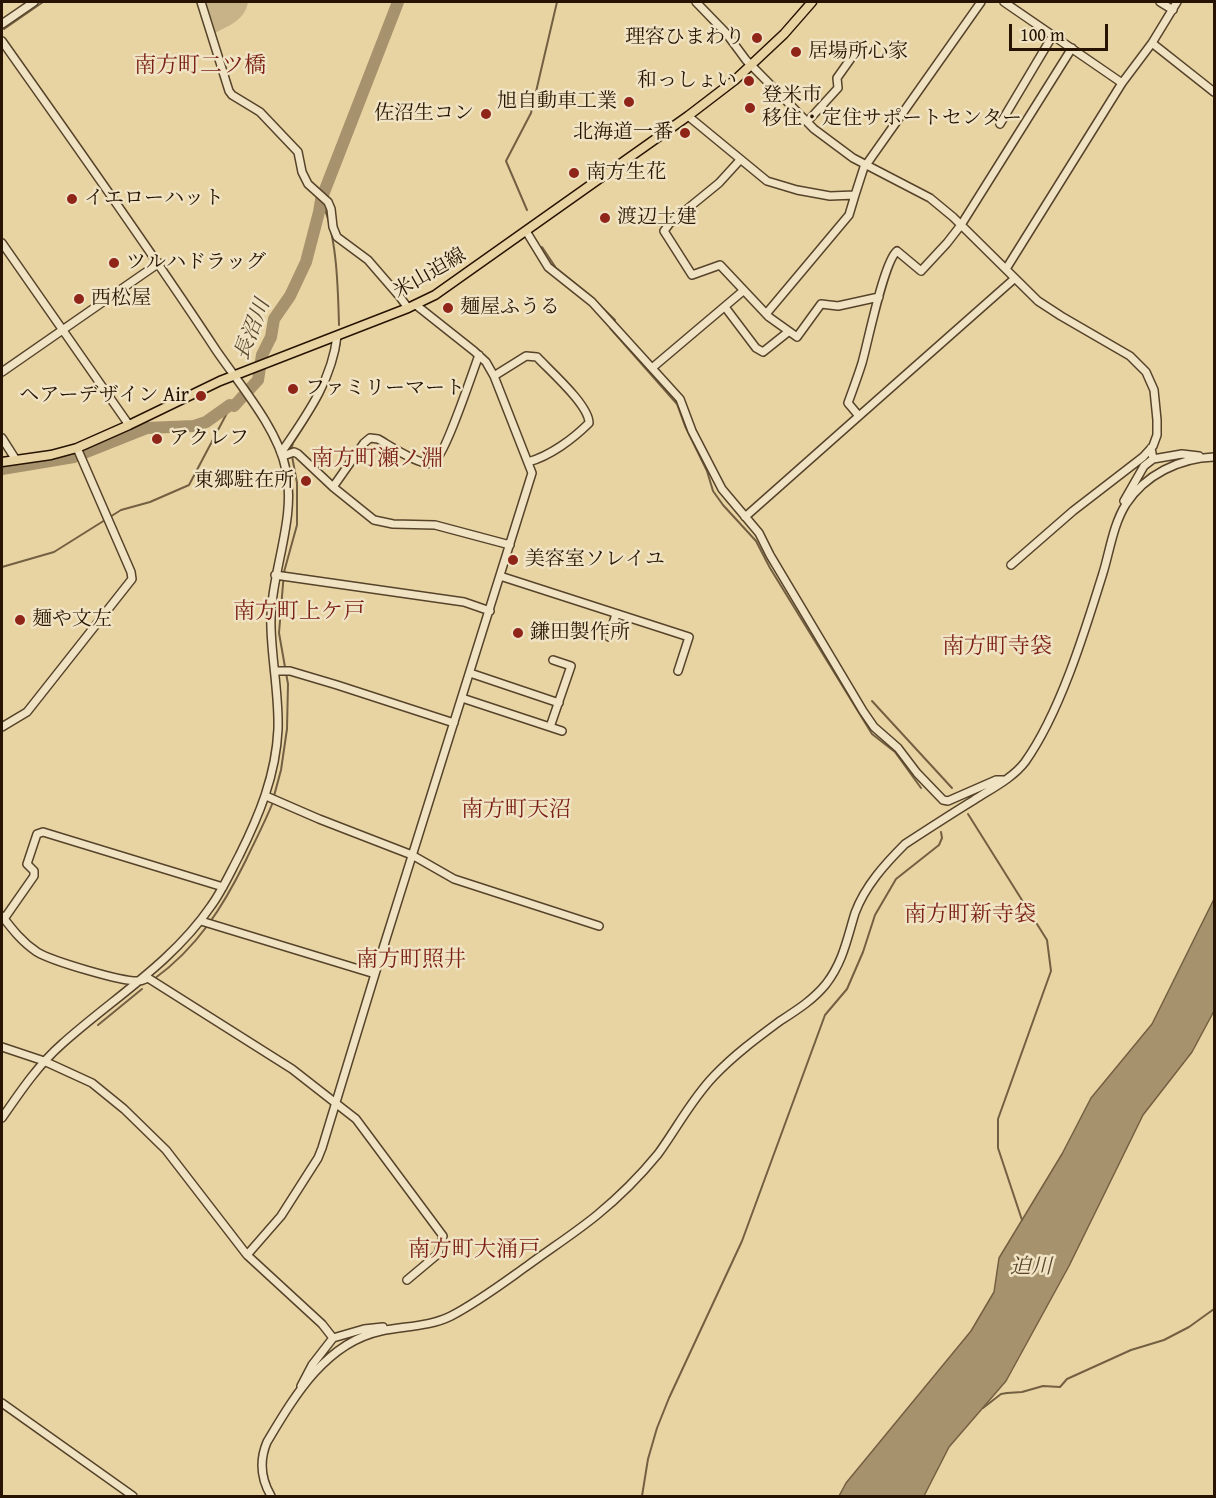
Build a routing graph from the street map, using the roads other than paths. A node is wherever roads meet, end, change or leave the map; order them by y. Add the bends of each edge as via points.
1 (34, 2) edge
2 (201, 2) edge
3 (696, 2) edge
4 (812, 2) edge
5 (981, 2) edge
6 (1004, 2) edge
7 (1160, 2) edge
8 (1177, 2) edge
9 (1173, 10) junction
10 (2, 24) edge
11 (1053, 35) junction
12 (2, 41) edge
13 (1152, 43) junction
14 (860, 47) dead end
15 (1072, 48) junction
16 (753, 65) junction
17 (1122, 83) junction
18 (1215, 92) edge
19 (688, 116) junction
20 (807, 122) junction
21 (1000, 124) dead end
22 (740, 159) junction
23 (866, 165) junction
24 (855, 195) junction
25 (961, 225) junction
26 (528, 230) junction
27 (2, 243) edge
28 (159, 263) junction
29 (1006, 269) junction
30 (1014, 279) junction
31 (743, 291) junction
32 (879, 297) junction
33 (412, 307) junction
34 (725, 307) junction
35 (766, 314) junction
36 (63, 329) junction
37 (788, 332) junction
38 (337, 336) junction
39 (479, 355) junction
40 (652, 368) junction
41 (2, 372) edge
42 (234, 376) junction
43 (494, 376) junction
44 (859, 416) junction
45 (129, 426) junction
46 (2, 438) edge
47 (1151, 448) junction
48 (79, 453) junction
49 (287, 454) junction
50 (1211, 457) edge
51 (1153, 459) junction
52 (16, 460) junction
53 (2, 462) edge
54 (528, 462) junction
55 (333, 487) junction
56 (1118, 517) junction
57 (745, 518) junction
58 (510, 545) junction
59 (1011, 565) dead end
60 (281, 576) junction
61 (500, 576) junction
62 (490, 610) junction
63 (616, 614) junction
64 (609, 637) dead end
65 (553, 660) dead end
66 (282, 671) junction
67 (678, 671) dead end
68 (470, 673) junction
69 (462, 698) junction
70 (559, 703) junction
71 (454, 723) junction
72 (550, 727) junction
73 (2, 728) edge
74 (562, 731) dead end
75 (1005, 780) junction
76 (271, 798) junction
77 (412, 855) junction
78 (223, 887) junction
79 (3, 917) edge
80 (206, 923) junction
81 (599, 926) dead end
82 (375, 974) junction
83 (138, 981) junction
84 (2, 1047) edge
85 (44, 1061) junction
86 (336, 1101) junction
87 (2, 1118) edge
88 (247, 1255) junction
89 (407, 1280) dead end
90 (398, 1329) junction
91 (333, 1338) junction
92 (300, 1390) junction
93 (2, 1403) edge
94 (133, 1497) edge
95 (271, 1497) edge

1 - 10 street
2 - 33 street via 232,95 260,112 298,152 308,184 331,209 337,237 368,260
3 - 16 street
4 - 16 main road, 米山迫線
5 - 23 street
6 - 11 street
7 - 9 street
8 - 9 street
9 - 13 street
11 - 15 street
11 - 21 street
12 - 28 street
13 - 17 street
13 - 18 street
14 - 20 street via 837,78 838,88
15 - 17 street
15 - 25 street
16 - 19 main road, 米山迫線
16 - 20 street
17 - 29 street
19 - 22 street
19 - 26 main road, 米山迫線
20 - 23 street
22 - 24 street via 767,181 830,196
22 - 31 street via 664,231 692,275 720,265
23 - 24 street
23 - 25 street via 915,189
24 - 35 street via 849,215
25 - 29 street
25 - 32 street via 921,271 897,251 892,255
26 - 33 main road, 米山迫線 via 450,286
26 - 40 street via 548,267 592,302
27 - 36 street
28 - 36 street
28 - 42 street
29 - 30 street
30 - 44 street
30 - 47 street via 1038,301 1142,366 1154,390 1157,435
31 - 34 street
31 - 35 street
32 - 37 street via 838,306 821,304 796,337
32 - 44 street via 848,403
33 - 38 main road, 米山迫線
33 - 39 street
34 - 37 street via 763,352
34 - 40 street
35 - 37 street
36 - 41 street
36 - 45 street
38 - 42 main road, 米山迫線
38 - 49 street via 321,391
39 - 43 street
39 - 55 street via 438,460 431,464 421,462 370,438
40 - 57 street via 680,399 715,477
42 - 45 main road, 米山迫線
42 - 49 street
43 - 54 street
43 - 54 street via 526,356 537,357 589,417 582,430 539,459
44 - 57 street
45 - 48 main road, 米山迫線
46 - 52 street
47 - 51 street
47 - 59 street
48 - 52 main road, 米山迫線
48 - 73 street via 132,579 27,712
49 - 55 street via 307,462
49 - 60 street via 289,498
50 - 51 street via 1182,454
50 - 56 street via 1166,468 1134,493
51 - 56 street via 1144,465
52 - 53 main road, 米山迫線
54 - 58 street via 532,473
55 - 58 street via 374,520 393,525 435,525
56 - 75 street via 1083,634 1047,725 1026,760
57 - 75 street via 759,533 874,727 898,748 940,798 948,801 996,780
58 - 61 street
60 - 62 street via 464,602
60 - 66 street via 271,612
61 - 62 street
61 - 63 street
62 - 68 street
63 - 64 street
63 - 67 street via 689,637
65 - 70 street via 571,666
66 - 71 street
66 - 76 street
68 - 69 street
68 - 70 street
69 - 71 street
69 - 72 street
70 - 72 street
71 - 77 street
72 - 74 street
75 - 90 street via 891,857 861,900 841,960 825,985 713,1077 658,1153 619,1196 468,1307 438,1322
76 - 77 street
76 - 78 street
77 - 81 street via 454,879
77 - 82 street
78 - 79 street via 44,832 37,834 27,864 34,876
78 - 80 street
79 - 83 street via 39,953 66,964
80 - 82 street
80 - 83 street
82 - 86 street
83 - 85 street
83 - 86 street via 148,978
84 - 85 street
85 - 87 street
85 - 88 street via 92,1083 124,1108 166,1150
86 - 88 street via 318,1158 281,1216
86 - 89 street via 356,1119 443,1236 438,1254
88 - 91 street
90 - 91 street via 378,1327
90 - 92 street via 369,1334 345,1345
91 - 92 street via 301,1382
92 - 95 street via 263,1452 262,1470
93 - 94 street

